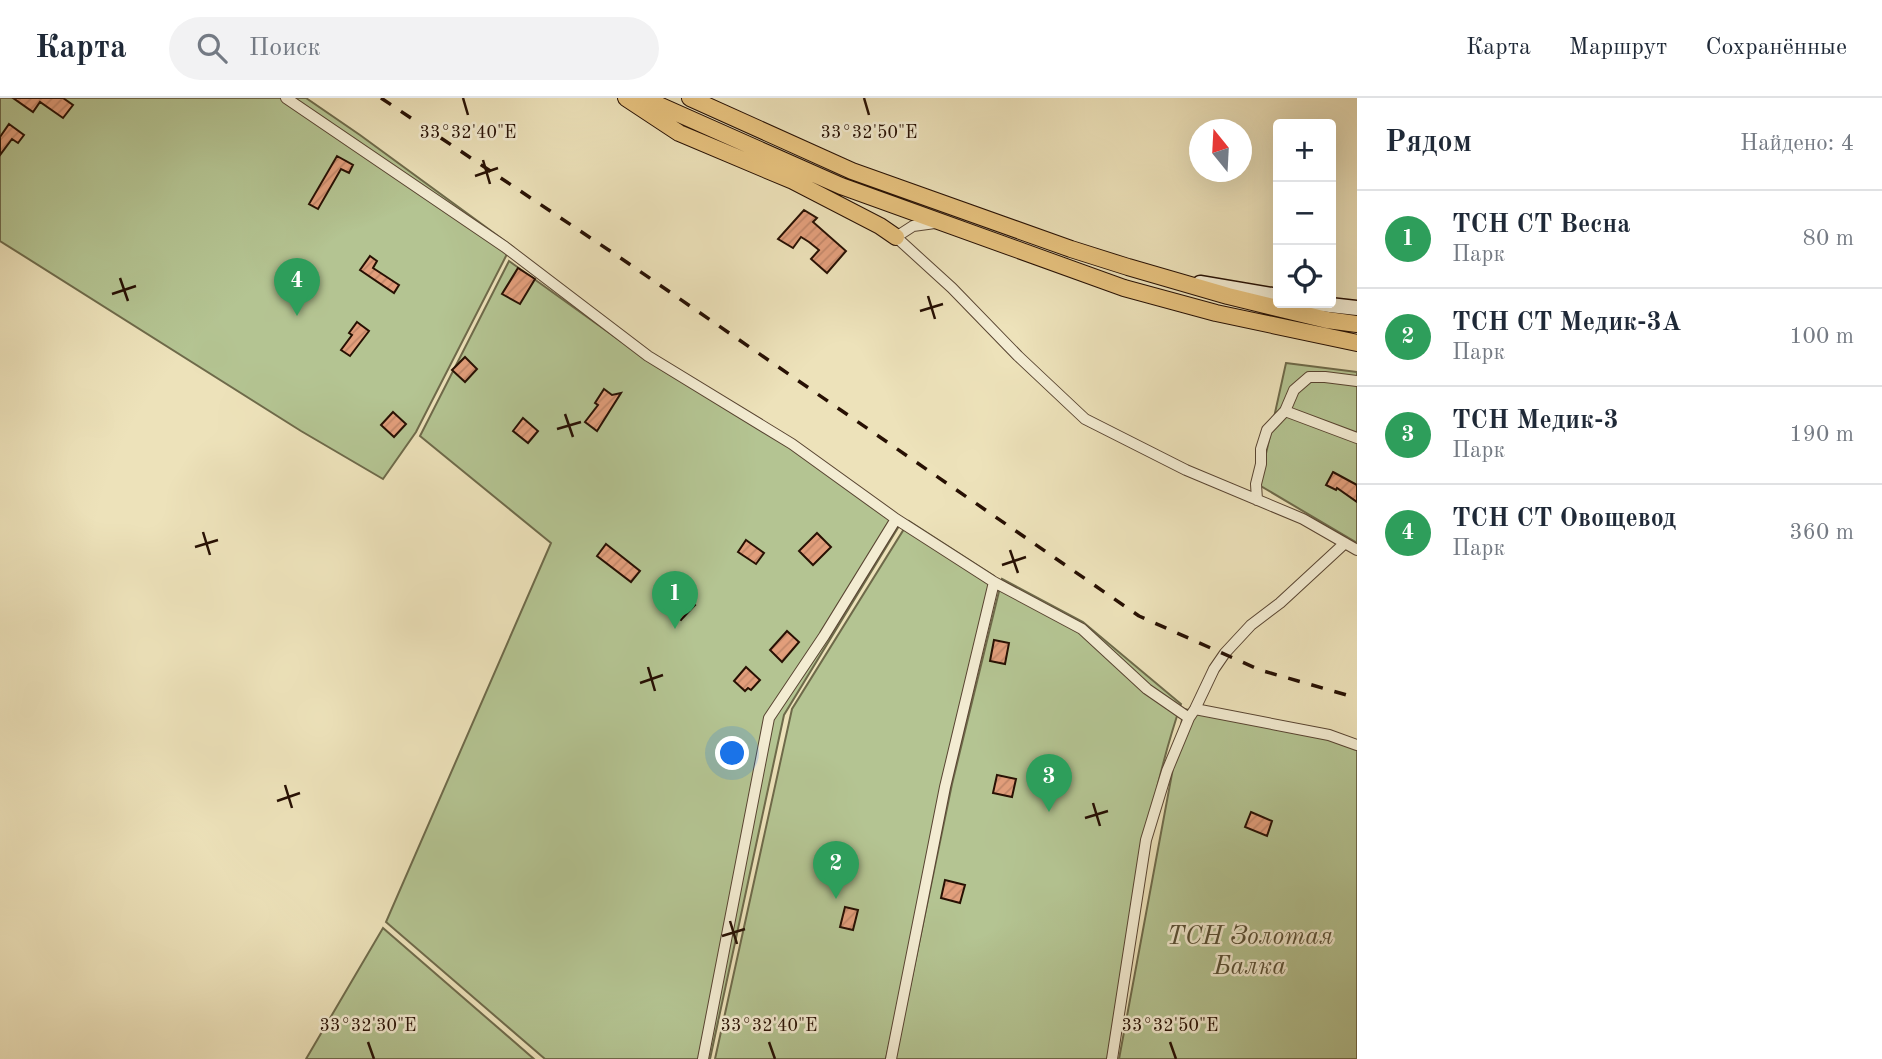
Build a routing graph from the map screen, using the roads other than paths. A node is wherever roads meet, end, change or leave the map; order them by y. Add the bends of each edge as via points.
1 (286, 98) edge
2 (626, 98) edge
3 (643, 98) edge
4 (690, 98) edge
5 (939, 223) junction
6 (896, 237) junction
7 (1168, 279) junction
8 (1273, 295) edge
9 (1357, 298) edge
10 (1336, 300) edge
11 (1336, 306) edge
12 (1357, 308) edge
13 (1357, 324) edge
14 (1357, 343) edge
15 (1357, 381) edge
16 (1285, 411) junction
17 (1357, 438) edge
18 (1257, 500) junction
19 (896, 519) junction
20 (1345, 543) junction
21 (1357, 550) edge
22 (994, 582) junction
23 (1192, 713) junction
24 (1357, 745) edge
25 (703, 1059) edge
26 (891, 1059) edge
27 (1112, 1059) edge

1 - 19 street via 505,247 648,356 792,444
2 - 6 main road via 679,133 793,181
3 - 5 main road via 841,186
4 - 7 main road via 852,172
5 - 6 street via 913,226
5 - 14 main road via 1124,288
6 - 18 street via 1086,419
7 - 8 main road
7 - 13 main road
9 - 10 main road
11 - 12 main road
15 - 16 street via 1309,377 1294,390
16 - 17 street
16 - 18 street via 1268,430 1261,449
18 - 20 street
19 - 22 street
19 - 25 street via 769,718
20 - 21 street
20 - 23 street via 1225,653
22 - 23 street via 1082,629 1147,689
22 - 26 street via 945,786
23 - 24 street via 1329,735
23 - 27 street via 1167,771 1146,840

